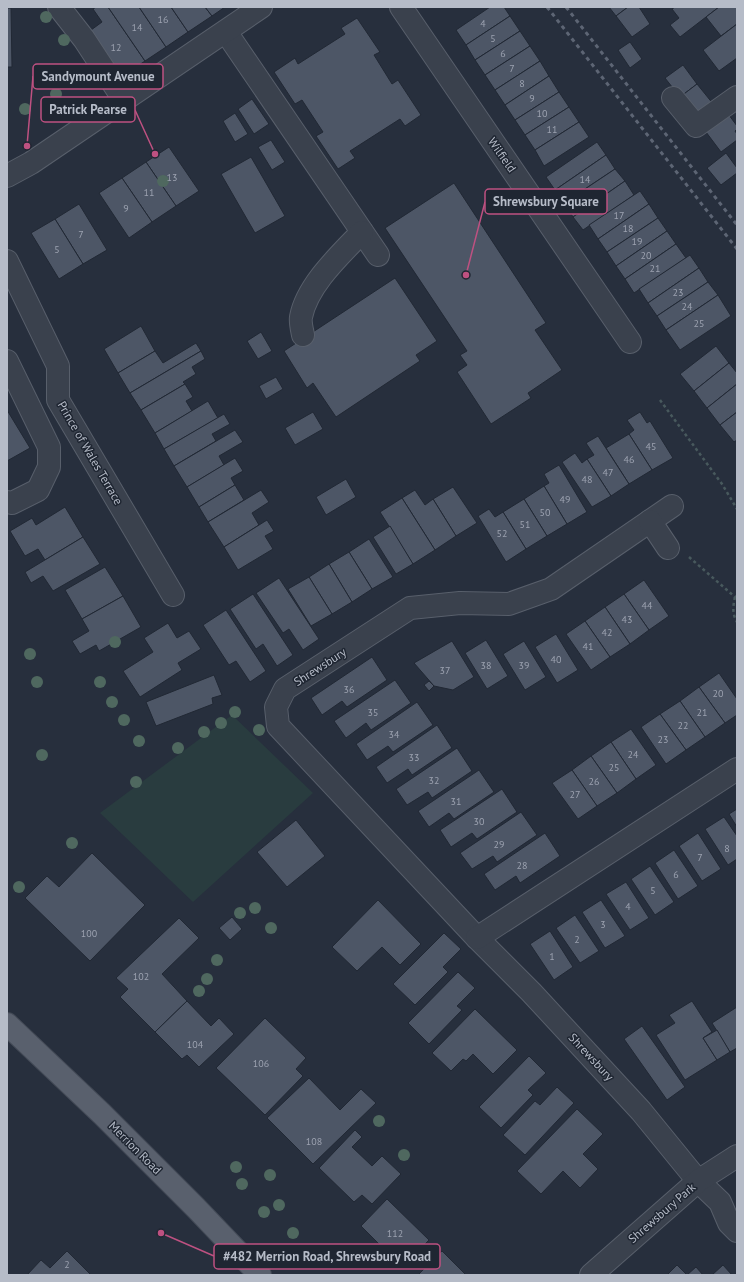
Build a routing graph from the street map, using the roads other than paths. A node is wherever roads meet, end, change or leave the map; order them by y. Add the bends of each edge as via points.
1 (59, 7) edge
2 (261, 7) edge
3 (401, 7) edge
4 (226, 32) junction
5 (737, 97) edge
6 (673, 98) dead end
7 (124, 100) junction
8 (7, 176) edge
9 (362, 232) junction
10 (378, 255) dead end
11 (7, 261) edge
12 (303, 335) dead end
13 (630, 342) dead end
14 (7, 361) edge
15 (7, 502) edge
16 (672, 506) dead end
17 (650, 521) junction
18 (677, 550) road end
19 (173, 595) dead end
20 (737, 769) edge
21 (477, 938) junction
22 (7, 1024) edge
23 (737, 1156) edge
24 (698, 1181) junction
25 (737, 1231) edge
26 (259, 1275) edge
27 (592, 1275) edge

1 - 7 street
2 - 4 street
3 - 13 street, Wilfield
4 - 7 street
4 - 9 street
5 - 6 street via 696,126
7 - 8 street via 31,163
9 - 10 street
9 - 12 street via 327,269 310,292 300,317
11 - 19 street, Prince of Wales Terrace via 58,366 58,400
14 - 15 street via 49,447 49,467 38,490
16 - 17 street, Shrewsbury
17 - 18 street
17 - 21 street, Shrewsbury via 551,589 509,604 410,608 285,689 276,707 278,726
20 - 21 street
21 - 24 street, Shrewsbury via 531,992 641,1111
22 - 26 main road, Merrion Road via 196,1208
23 - 24 street, Shrewsbury Park
24 - 25 street, Shrewsbury via 720,1202 729,1223
24 - 27 street, Shrewsbury Park

